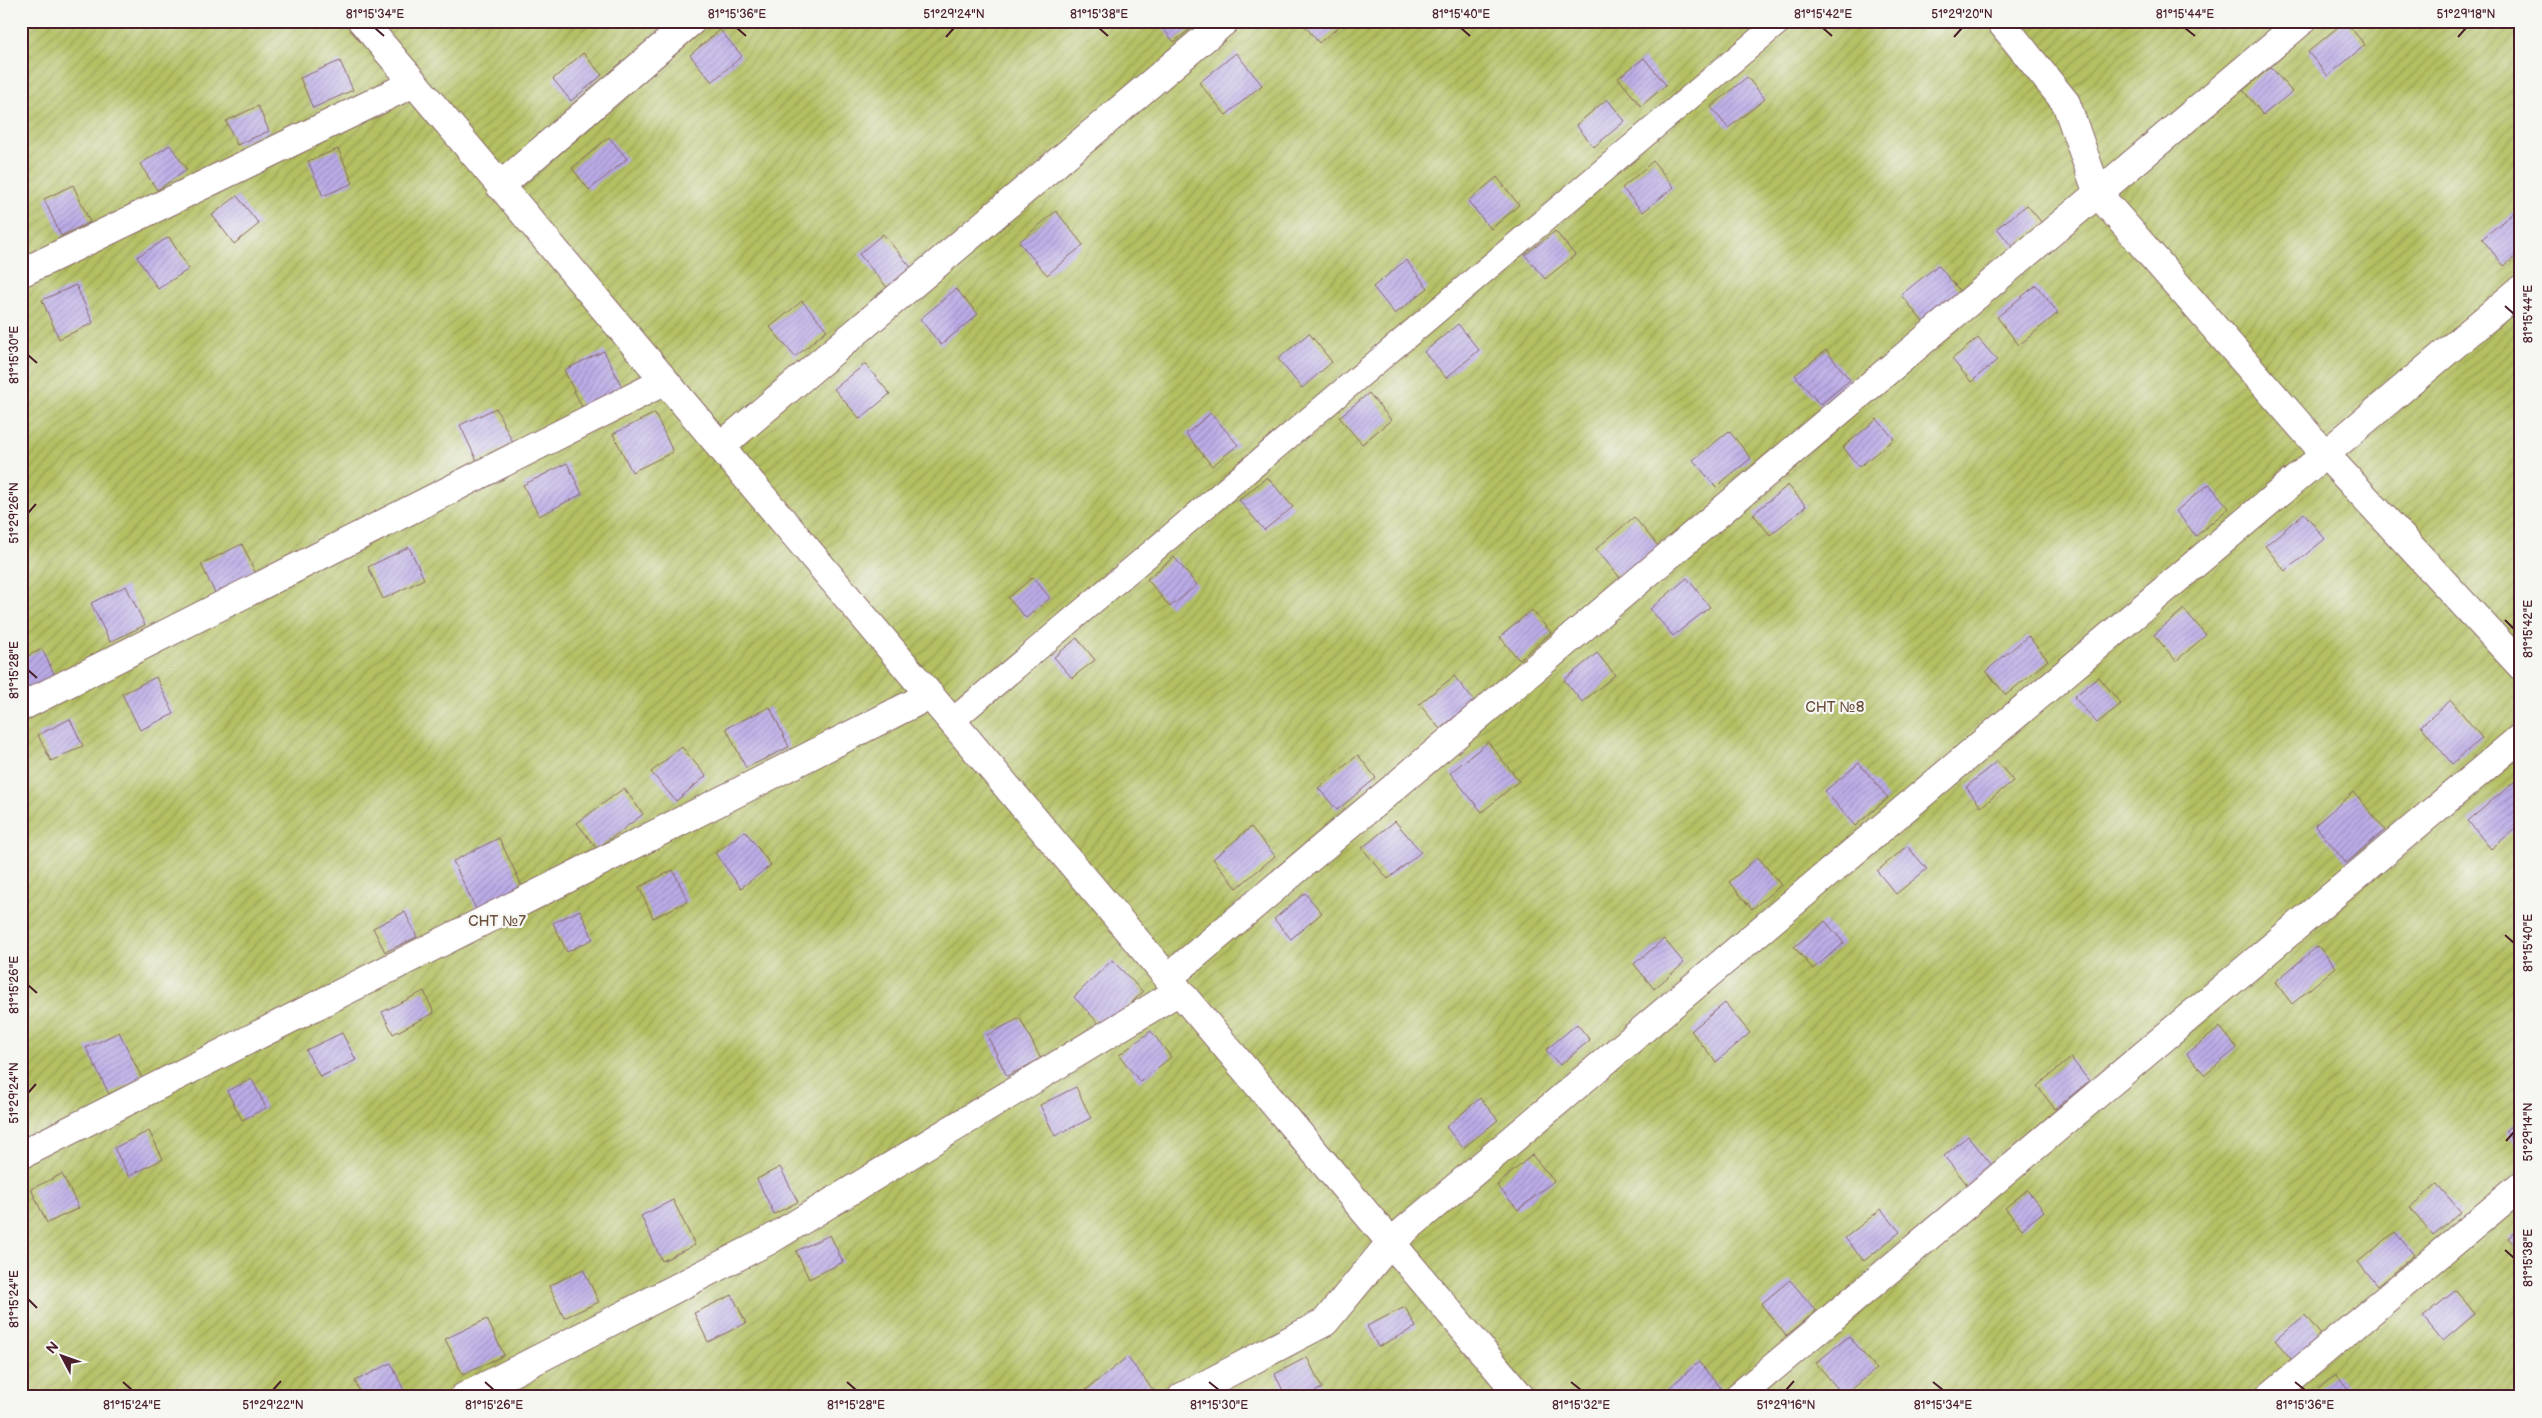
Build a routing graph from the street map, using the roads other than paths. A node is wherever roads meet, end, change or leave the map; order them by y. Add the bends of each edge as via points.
1 (362, 21) edge
2 (692, 21) edge
3 (1225, 21) edge
4 (1780, 21) edge
5 (2000, 21) edge
6 (2302, 21) edge
7 (414, 83) junction
8 (500, 186) junction
9 (2098, 194) junction
10 (21, 273) edge
11 (2521, 289) edge
12 (665, 381) junction
13 (720, 447) junction
14 (2325, 454) junction
15 (2521, 666) edge
16 (930, 695) junction
17 (21, 707) edge
18 (952, 721) junction
19 (2521, 737) edge
20 (1174, 984) junction
21 (21, 1155) edge
22 (2521, 1186) edge
23 (1391, 1242) junction
24 (464, 1397) edge
25 (1182, 1397) edge
26 (1521, 1397) edge
27 (1738, 1397) edge
28 (2269, 1397) edge

1 - 7 street
2 - 8 street
3 - 13 street
4 - 18 lane
5 - 9 street via 2066,103
6 - 9 street
7 - 8 street
7 - 10 street
8 - 12 street
9 - 14 street
9 - 20 street
11 - 14 street
12 - 13 street
12 - 17 street
13 - 16 street
14 - 15 street
14 - 23 street
16 - 18 street
16 - 21 street
18 - 20 street
19 - 27 street
20 - 23 street
20 - 24 street via 768,1241
22 - 28 street
23 - 25 street via 1325,1322
23 - 26 street

